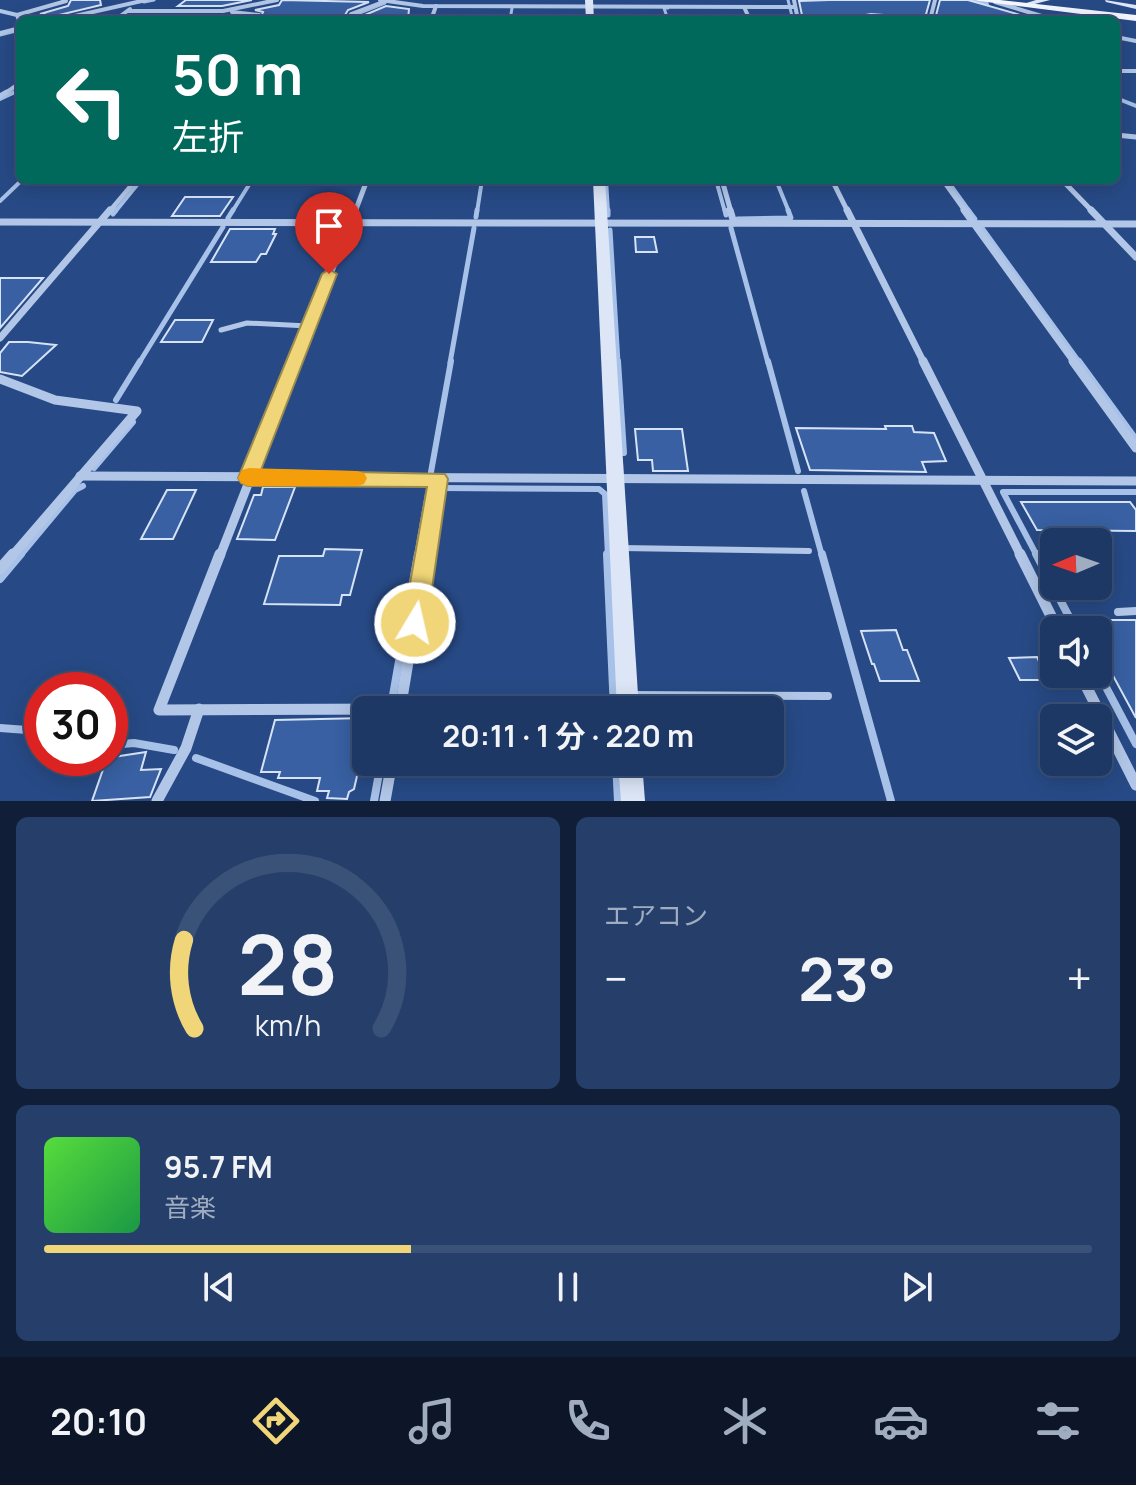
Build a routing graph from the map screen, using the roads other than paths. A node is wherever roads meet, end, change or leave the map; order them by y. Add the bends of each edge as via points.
1 (63, 0) edge
2 (119, 0) edge
3 (144, 0) edge
4 (277, 0) edge
5 (384, 0) edge
6 (794, 0) edge
7 (976, 0) edge
8 (1046, 0) edge
9 (1109, 0) edge
10 (995, 2) edge
11 (590, 3) edge
12 (1027, 4) junction
13 (49, 6) junction
14 (436, 6) junction
15 (744, 7) junction
16 (795, 7) junction
17 (1136, 7) edge
18 (128, 11) junction
19 (208, 11) junction
20 (223, 11) junction
21 (94, 12) junction
22 (259, 15) dead end
23 (23, 16) edge
24 (75, 16) joint
25 (121, 16) edge
26 (203, 16) edge
27 (350, 16) edge
28 (432, 16) edge
29 (748, 16) edge
30 (797, 16) edge
31 (1042, 16) edge
32 (1136, 18) edge
33 (133, 184) edge
34 (365, 184) edge
35 (599, 184) edge
36 (723, 184) edge
37 (834, 184) edge
38 (946, 184) edge
39 (1066, 184) edge
40 (101, 221) junction
41 (0, 222) edge
42 (350, 222) junction
43 (601, 222) junction
44 (734, 223) junction
45 (854, 223) junction
46 (974, 223) junction
47 (1105, 224) junction
48 (1136, 224) edge
49 (1136, 257) edge
50 (308, 326) junction
51 (221, 330) dead end
52 (0, 338) edge
53 (0, 379) edge
54 (1136, 448) edge
55 (80, 476) junction
56 (248, 478) junction
57 (438, 479) junction
58 (615, 480) junction
59 (983, 481) junction
60 (1136, 481) edge
61 (619, 548) junction
62 (809, 551) dead end
63 (0, 569) edge
64 (1136, 611) edge
65 (1118, 612) dead end
66 (1051, 616) edge
67 (1087, 688) edge
68 (402, 696) edge
69 (627, 696) edge
70 (828, 696) dead end
71 (784, 697) edge
72 (199, 709) junction
73 (352, 710) edge
74 (389, 776) edge
75 (631, 776) edge
76 (1136, 785) edge
77 (157, 801) edge
78 (385, 801) edge
79 (633, 801) edge

1 - 13 street
2 - 21 street
3 - 18 street
3 - 21 street
4 - 20 street
5 - 14 street
5 - 27 street
6 - 16 street
7 - 10 main road
8 - 12 street
9 - 17 street
10 - 12 main road
10 - 31 street
11 - 14 street
11 - 15 street
12 - 32 main road
13 - 23 street
13 - 24 street
14 - 28 street
15 - 16 street
15 - 29 street
16 - 30 street
18 - 19 street
18 - 25 street
19 - 20 street
19 - 26 street
20 - 22 street
21 - 24 street
33 - 40 street
34 - 42 street
35 - 43 street
36 - 44 street
37 - 45 street
38 - 46 street
39 - 47 street
40 - 41 street
40 - 42 street
40 - 52 street
42 - 43 street
42 - 50 street
43 - 44 street
43 - 58 street
44 - 45 street
45 - 46 street
45 - 59 street
46 - 47 street
46 - 54 street
47 - 48 street
47 - 49 street
50 - 51 lane via 247,323
50 - 56 street
53 - 55 street via 55,400 137,411
55 - 56 street
55 - 63 street
56 - 57 street
56 - 72 street via 159,710
57 - 58 street
57 - 68 street
58 - 59 street
58 - 61 street
59 - 60 street
59 - 66 street
61 - 62 lane
61 - 69 street
64 - 65 lane
67 - 76 street
70 - 71 lane
72 - 73 street
72 - 77 street via 186,748
74 - 78 street
75 - 79 street

